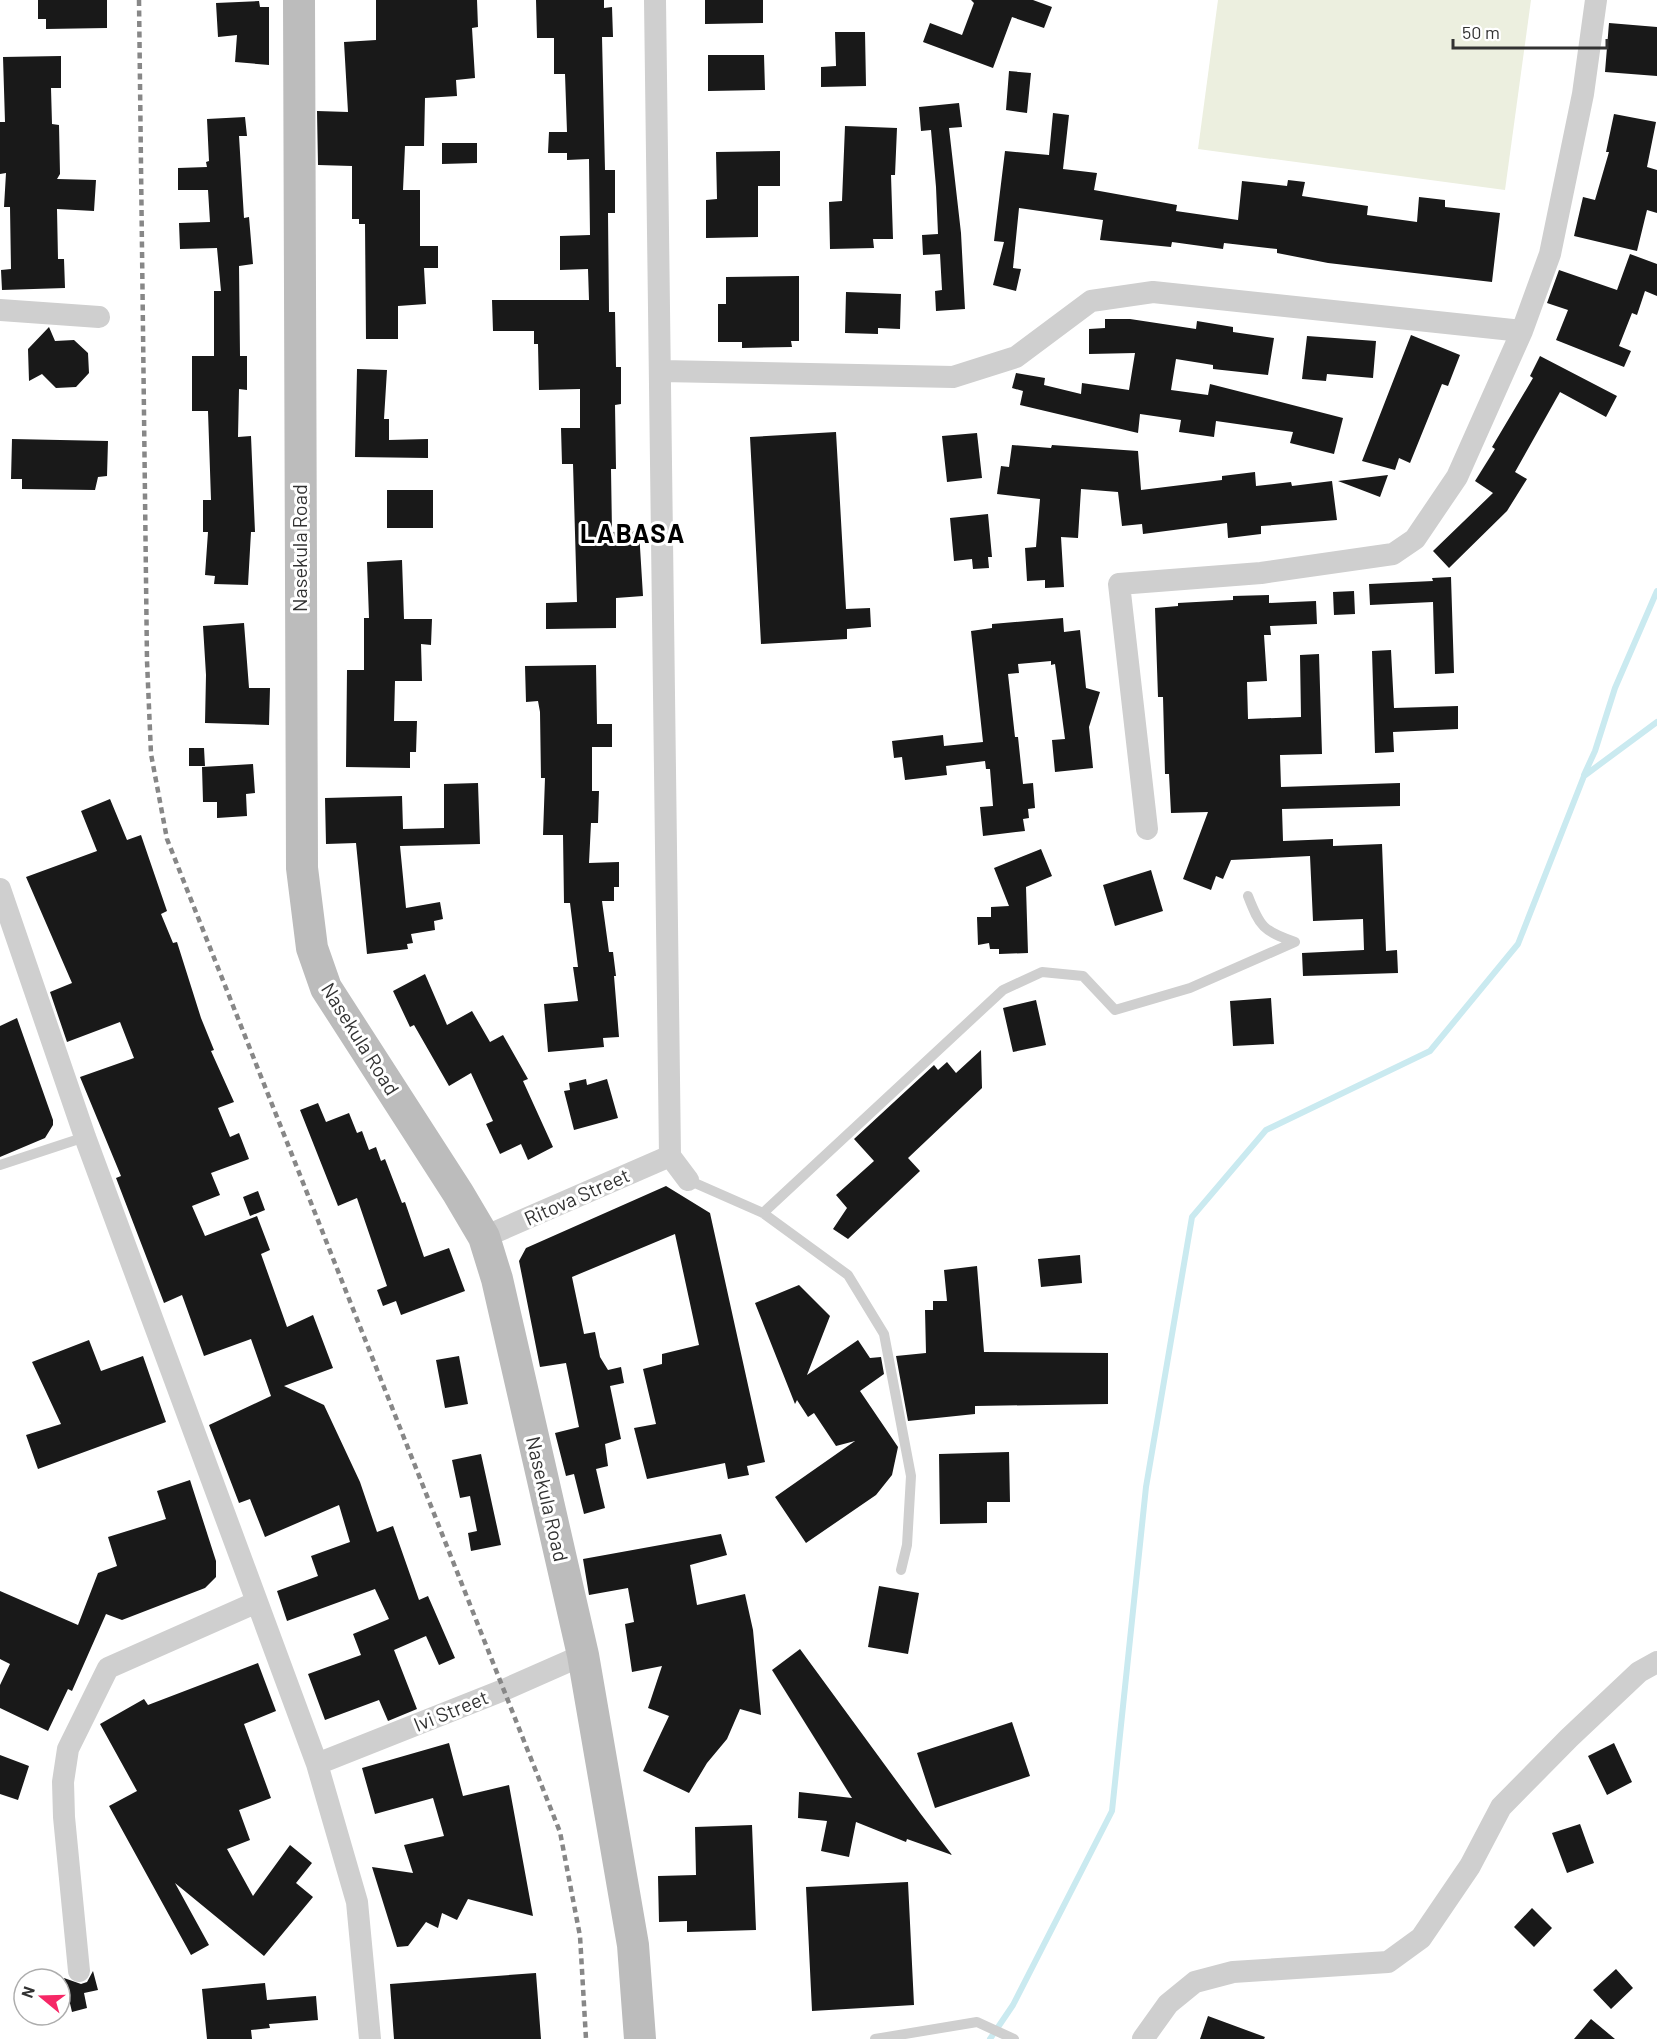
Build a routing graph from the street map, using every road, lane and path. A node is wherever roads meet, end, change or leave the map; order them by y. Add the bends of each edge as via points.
1 (299, 0) edge
2 (656, 0) edge
3 (1596, 0) edge
4 (0, 310) edge
5 (99, 317) dead end
6 (1522, 332) junction
7 (662, 371) junction
8 (1147, 829) dead end
9 (0, 889) edge
10 (1248, 896) dead end
11 (85, 1137) junction
12 (670, 1156) junction
13 (0, 1165) edge
14 (688, 1180) joint
15 (763, 1213) junction
16 (484, 1237) junction
17 (901, 1570) dead end
18 (256, 1602) junction
19 (583, 1655) junction
20 (1657, 1662) edge
21 (317, 1764) junction
22 (79, 1971) dead end
23 (370, 2039) edge
24 (640, 2039) edge
25 (875, 2039) edge
26 (1014, 2039) edge
27 (1143, 2039) edge

1 - 16 main road, Nasekula Road via 302,868 306,915 326,988
2 - 7 street
3 - 6 street via 1583,94 1550,254
4 - 5 street
6 - 7 street via 1153,292 1091,301 1016,357 953,377
6 - 8 street via 1457,477 1415,539 1393,554 1261,573 1119,584
7 - 12 street
9 - 11 street
10 - 15 lane via 1259,924 1295,942 1190,988 1115,1011 1083,976 1042,972 1003,990
11 - 13 lane
11 - 18 street
12 - 14 street
12 - 16 street, Ritova Street
14 - 15 lane
15 - 17 lane via 848,1275 884,1334 911,1476
16 - 19 main road, Nasekula Road
18 - 21 street
18 - 22 street via 108,1668 68,1749 63,1782 64,1817
19 - 21 street, Ivi Street
19 - 24 main road, Nasekula Road via 633,1944
20 - 27 street via 1639,1672 1501,1808 1470,1866 1421,1938 1388,1962 1233,1972 1195,1982 1168,2004
21 - 23 street via 357,1902
25 - 26 lane via 977,2022

